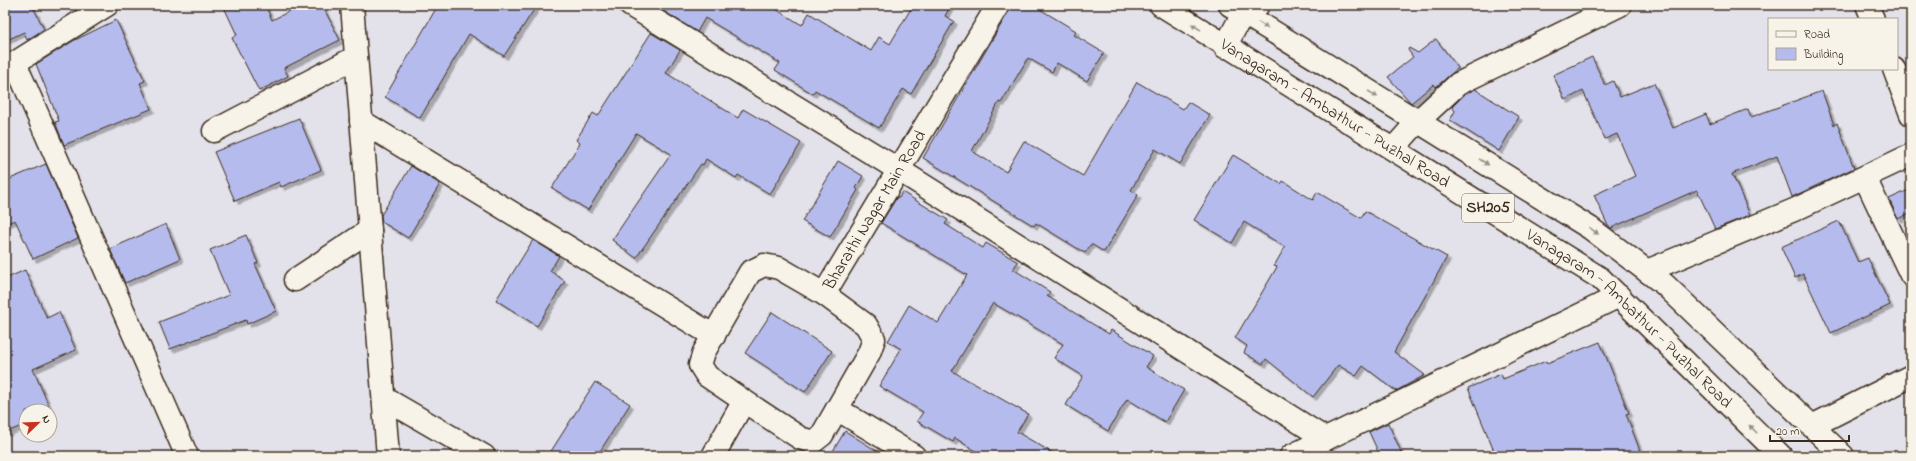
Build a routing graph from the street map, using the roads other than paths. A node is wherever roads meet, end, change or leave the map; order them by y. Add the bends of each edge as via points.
1 (107, 5) edge
2 (352, 5) edge
3 (630, 5) edge
4 (998, 5) edge
5 (1161, 5) edge
6 (1620, 5) edge
7 (1867, 5) edge
8 (1244, 8) edge
9 (1873, 18) edge
10 (1225, 47) junction
11 (356, 57) junction
12 (10, 66) edge
13 (1894, 70) edge
14 (1911, 114) edge
15 (361, 121) junction
16 (1418, 121) junction
17 (214, 131) dead end
18 (1393, 149) junction
19 (1911, 155) edge
20 (899, 170) junction
21 (1865, 178) junction
22 (370, 230) junction
23 (1647, 271) junction
24 (1911, 276) edge
25 (295, 280) dead end
26 (824, 294) junction
27 (1618, 296) junction
28 (714, 336) junction
29 (1911, 376) edge
30 (384, 398) junction
31 (744, 401) junction
32 (837, 409) junction
33 (1812, 426) junction
34 (1326, 439) junction
35 (187, 456) edge
36 (388, 456) edge
37 (484, 456) edge
38 (713, 456) edge
39 (914, 456) edge
40 (1291, 456) edge
41 (1781, 456) edge
42 (1843, 456) edge

1 - 12 street
2 - 11 street
3 - 20 street
4 - 20 street, Bharathi Nagar Main Road
10 -> 5 street, Vanagaram - Ambathur - Puzhal Road / SH205
6 - 16 street via 1458,84
7 - 9 street
8 - 10 street
8 -> 16 street
10 - 18 street, Vanagaram - Ambathur - Puzhal Road / SH205
11 - 15 street
11 - 17 street
12 - 35 street
13 - 14 street
15 - 22 street
15 - 28 street
16 - 18 street
16 -> 23 street via 1590,228
18 - 27 street, Vanagaram - Ambathur - Puzhal Road / SH205 via 1600,278
19 - 21 street
20 - 26 street, Bharathi Nagar Main Road
20 - 34 street
21 - 23 street
21 - 24 street
22 - 25 street
22 - 30 street
23 - 33 street via 1664,284
26 - 28 street via 779,268 764,265 750,272
26 - 32 street, Bharathi Nagar Main Road via 866,325 874,339 869,353
27 - 34 street
41 -> 27 street, Vanagaram - Ambathur - Puzhal Road / SH205
28 - 31 street via 704,352 700,365 707,376
29 - 33 street
30 - 36 street
30 - 37 street
31 - 32 street, Bharathi Nagar Main Road via 800,438 813,442 822,435
31 - 38 street
32 - 39 street
33 - 42 street
34 - 40 street

